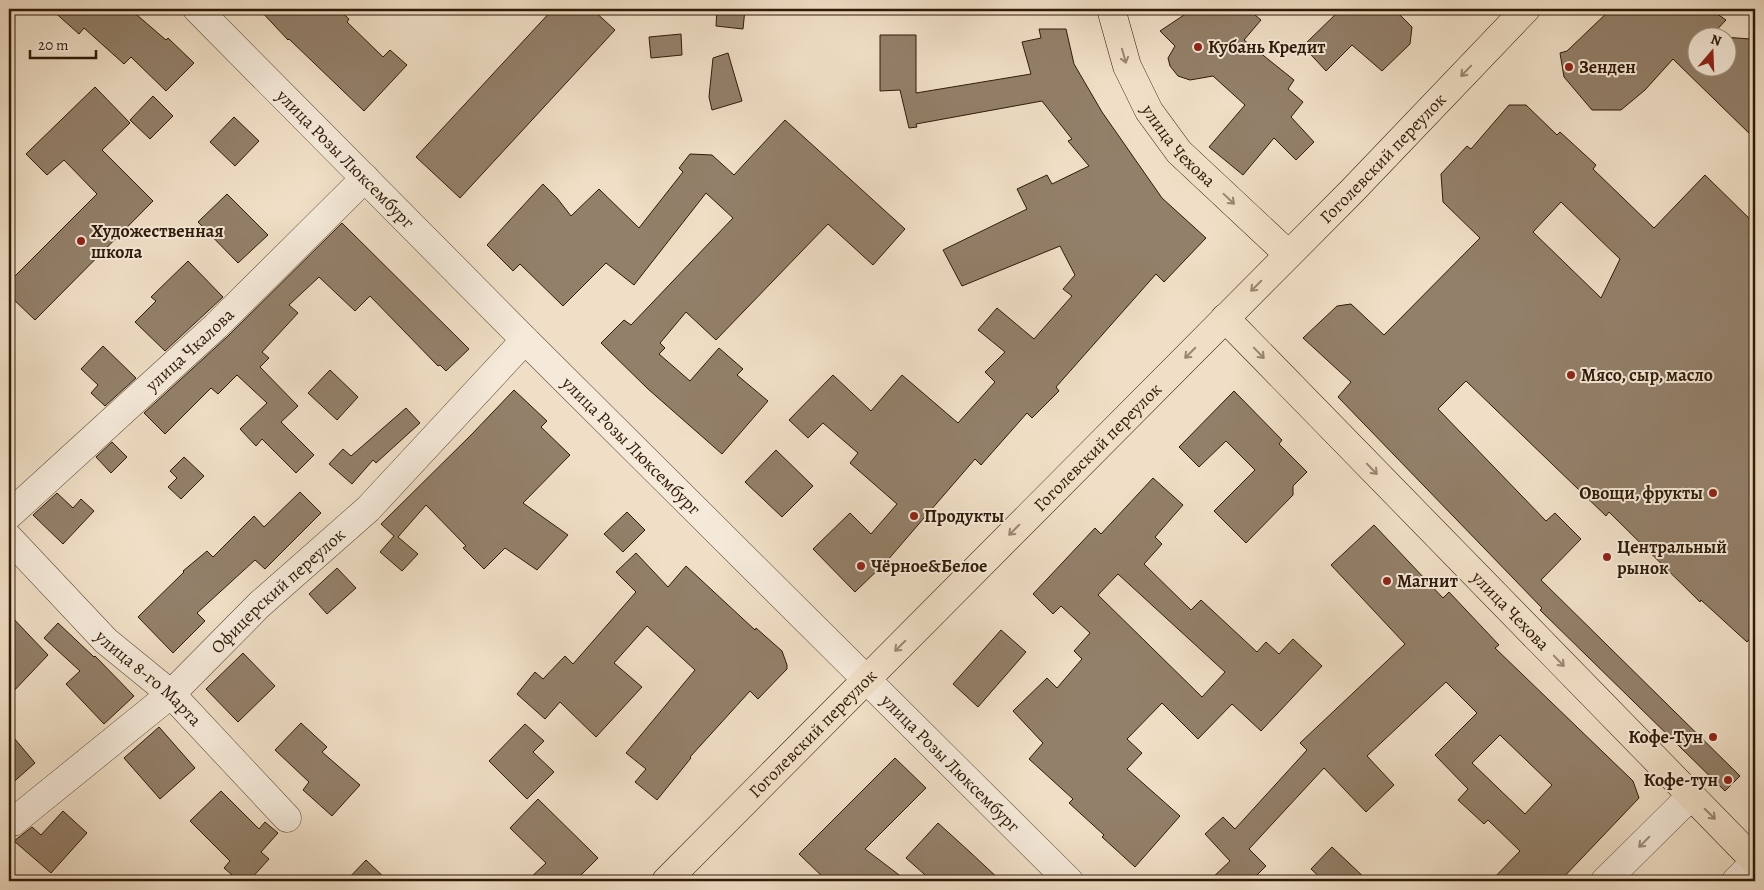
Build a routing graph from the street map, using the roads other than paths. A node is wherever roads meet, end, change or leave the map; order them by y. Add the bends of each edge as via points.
1 (197, 9) edge
2 (1111, 9) edge
3 (1526, 9) edge
4 (365, 178) junction
5 (1288, 254) junction
6 (1225, 318) junction
7 (526, 340) junction
8 (9, 515) edge
9 (9, 538) edge
10 (867, 679) junction
11 (171, 694) junction
12 (1691, 796) junction
13 (287, 818) dead end
14 (13, 822) dead end
15 (1755, 861) edge
16 (666, 881) edge
17 (1069, 881) edge
18 (1605, 881) edge
19 (1736, 881) edge

1 - 4 street, улица Розы Люксембург
2 -> 5 main road, улица Чехова via 1127,66 1149,112 1179,152
3 -> 5 main road, Гоголевский переулок
4 - 7 street, улица Розы Люксембург
4 - 8 street, улица Чкалова via 216,326
5 -> 6 main road, Гоголевский переулок
6 -> 10 main road, Гоголевский переулок
6 -> 12 main road, улица Чехова
7 - 10 street, улица Розы Люксембург
7 - 11 street, Офицерский переулок via 368,509 260,604
9 - 11 street, улица 8-го Марта via 106,641
10 - 16 main road, Гоголевский переулок
10 - 17 street, улица Розы Люксембург
11 - 13 street, улица 8-го Марта
11 - 14 street, Офицерский переулок
12 -> 15 main road, улица Чехова
12 -> 18 street
15 - 19 street

